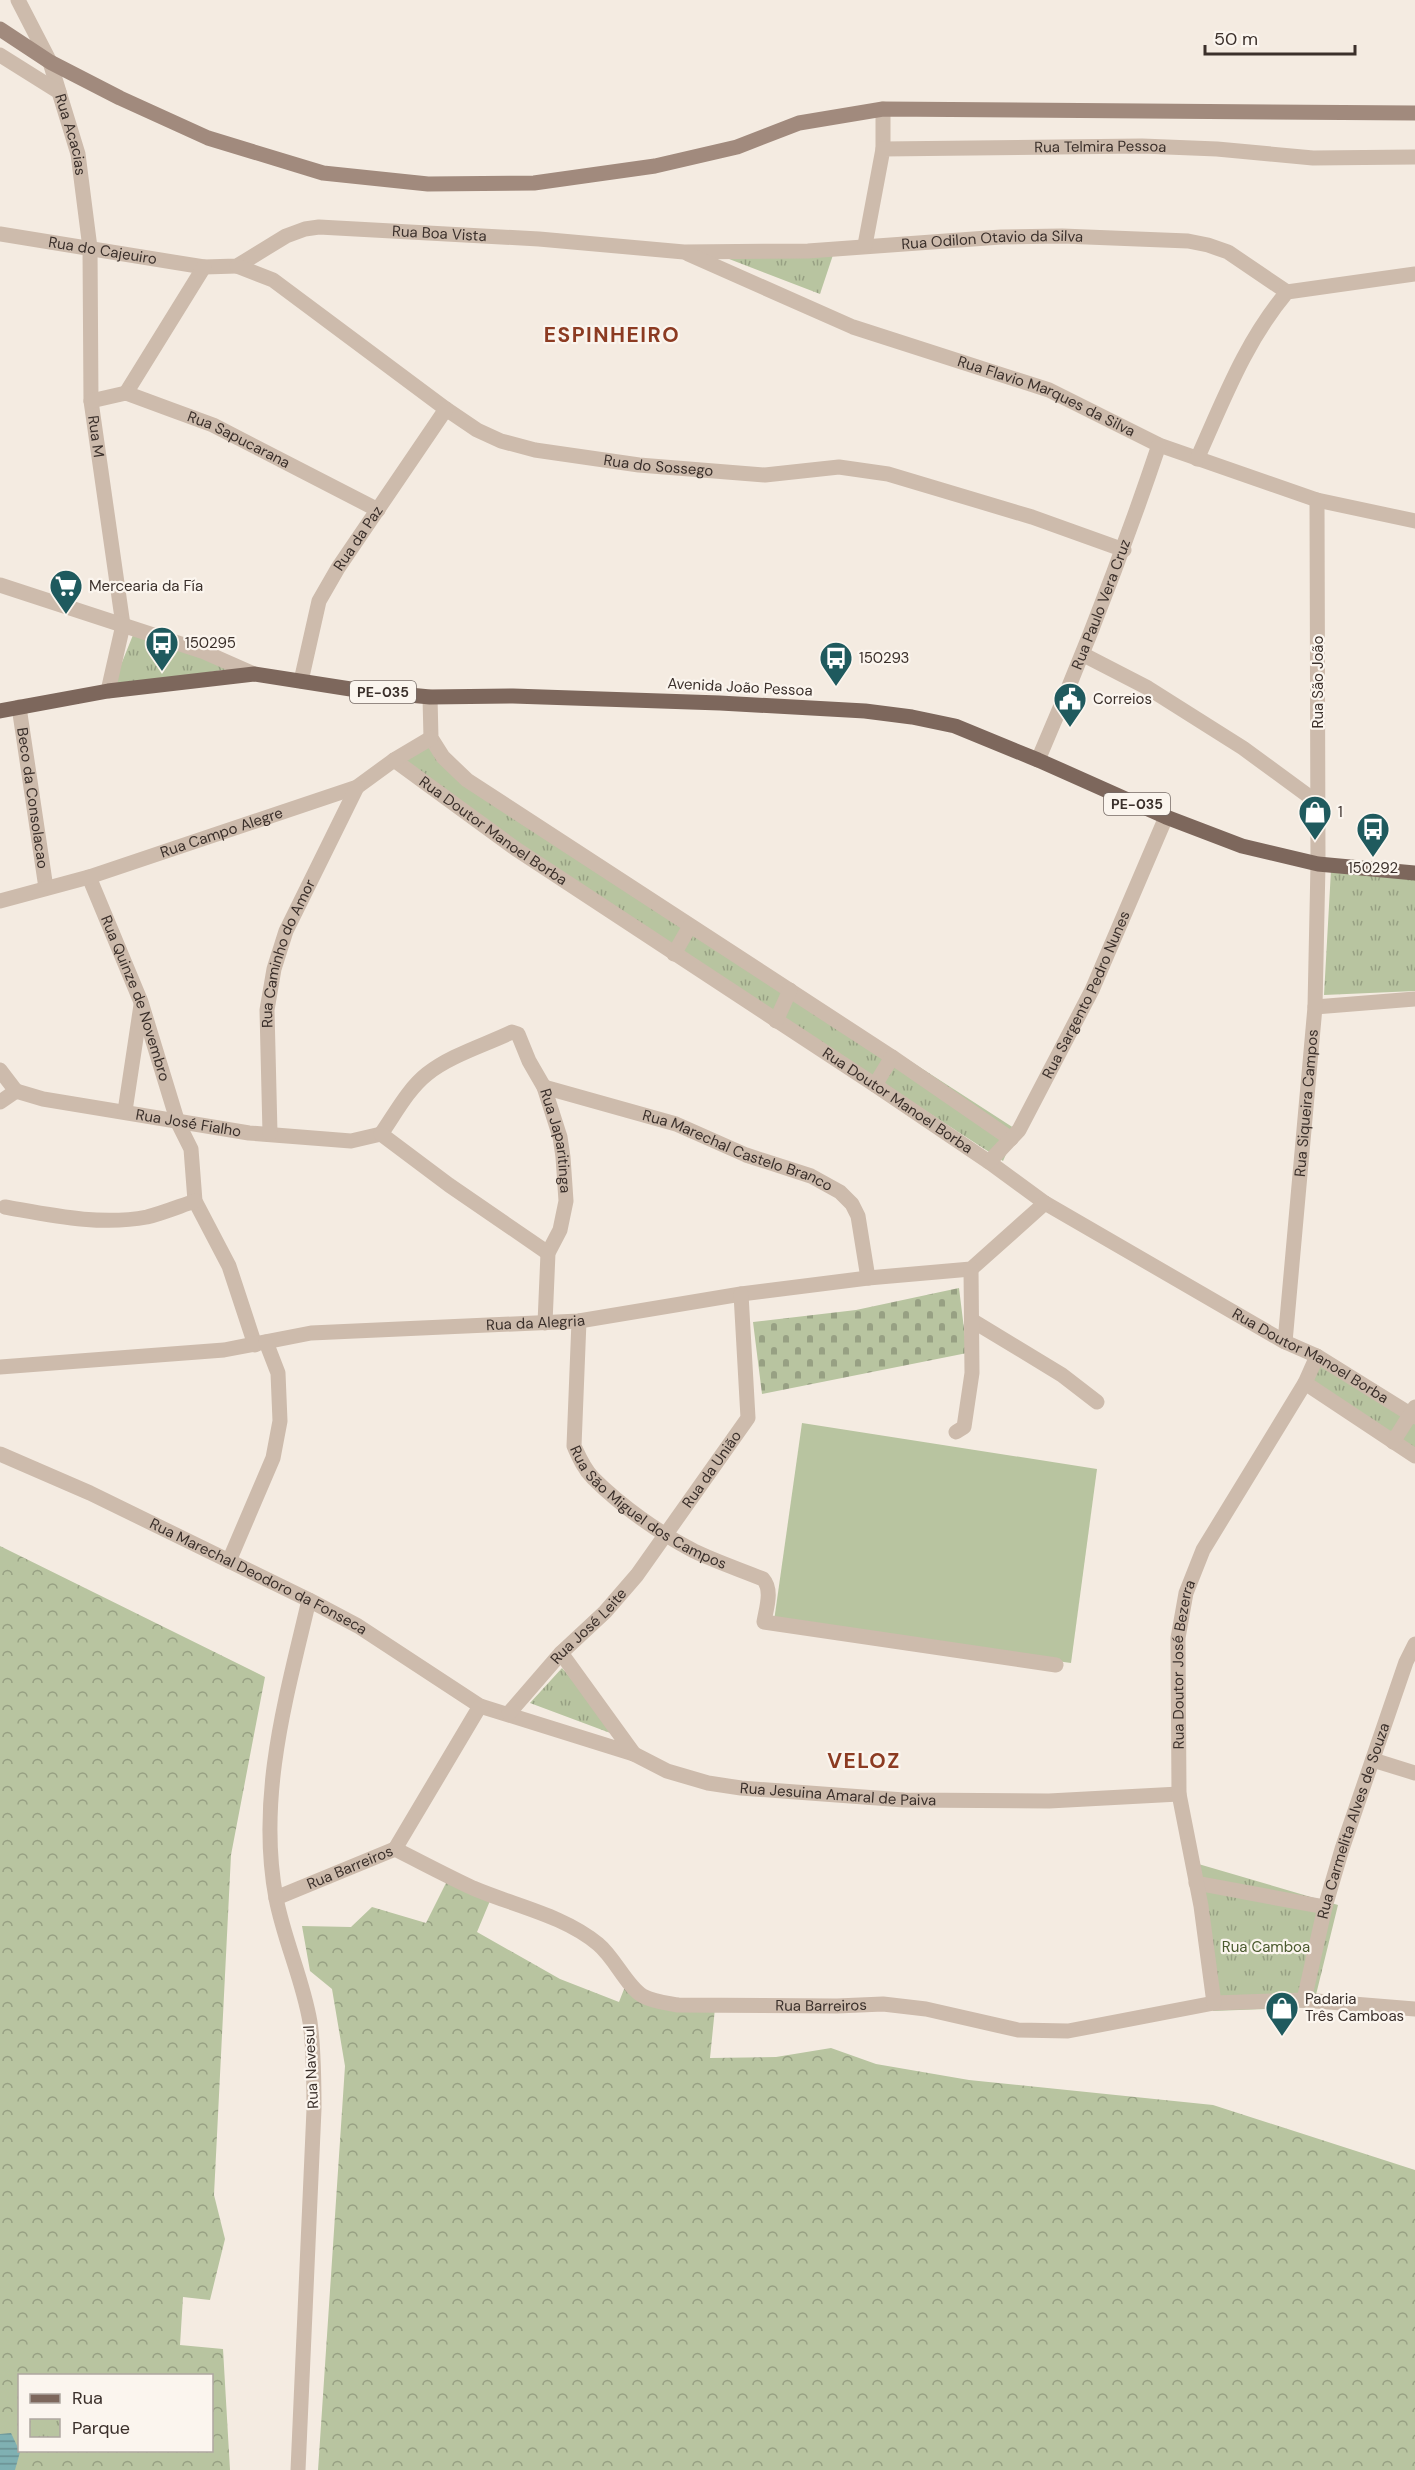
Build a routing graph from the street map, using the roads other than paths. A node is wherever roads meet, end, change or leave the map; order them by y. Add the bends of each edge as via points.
1 (18, 0) edge
2 (0, 29) edge
3 (0, 55) edge
4 (50, 62) junction
5 (59, 92) junction
6 (883, 109) junction
7 (1415, 113) edge
8 (883, 149) junction
9 (1415, 157) edge
10 (0, 234) edge
11 (866, 245) junction
12 (90, 248) junction
13 (684, 252) junction
14 (237, 266) junction
15 (204, 267) junction
16 (1415, 274) edge
17 (1287, 292) junction
18 (126, 393) junction
19 (91, 401) junction
20 (446, 409) junction
21 (1159, 445) junction
22 (1197, 459) junction
23 (1317, 500) junction
24 (378, 510) junction
25 (1415, 521) edge
26 (1124, 550) junction
27 (0, 585) edge
28 (123, 625) junction
29 (1084, 655) junction
30 (254, 674) junction
31 (301, 681) junction
32 (108, 691) junction
33 (430, 697) junction
34 (19, 707) junction
35 (0, 711) edge
36 (431, 738) junction
37 (394, 760) junction
38 (1038, 760) junction
39 (357, 787) junction
40 (1318, 803) junction
41 (1166, 817) junction
42 (1318, 864) junction
43 (1415, 873) edge
44 (89, 877) junction
45 (46, 888) junction
46 (0, 902) edge
47 (690, 926) junction
48 (674, 954) junction
49 (790, 990) junction
50 (1415, 999) edge
51 (141, 1002) junction
52 (1315, 1007) junction
53 (776, 1021) junction
54 (892, 1057) junction
55 (0, 1070) edge
56 (875, 1085) junction
57 (544, 1087) junction
58 (16, 1091) junction
59 (0, 1102) edge
60 (125, 1111) junction
61 (178, 1122) junction
62 (270, 1133) junction
63 (381, 1134) junction
64 (1011, 1139) junction
65 (989, 1162) junction
66 (195, 1201) junction
67 (1045, 1203) junction
68 (5, 1207) dead end
69 (548, 1253) junction
70 (971, 1269) junction
71 (868, 1278) junction
72 (741, 1294) junction
73 (579, 1321) junction
74 (973, 1321) junction
75 (545, 1323) junction
76 (1285, 1342) junction
77 (261, 1343) junction
78 (1317, 1356) junction
79 (0, 1367) edge
80 (1305, 1383) junction
81 (1097, 1402) dead end
82 (1413, 1413) edge
83 (956, 1432) dead end
84 (1393, 1442) junction
85 (0, 1454) edge
86 (1415, 1456) edge
87 (668, 1535) junction
88 (229, 1560) junction
89 (309, 1600) junction
90 (1415, 1644) edge
91 (561, 1653) junction
92 (1056, 1665) dead end
93 (480, 1706) junction
94 (509, 1713) junction
95 (634, 1754) junction
96 (1373, 1760) junction
97 (1415, 1773) edge
98 (1179, 1794) junction
99 (395, 1849) junction
100 (1196, 1883) junction
101 (276, 1898) junction
102 (1325, 1907) junction
103 (1304, 2001) junction
104 (1214, 2003) junction
105 (1415, 2009) edge
106 (298, 2470) edge

1 - 4 street
2 - 4 street
3 - 5 street, Rua Acacias
4 - 5 street
4 - 6 street via 208,138 323,173 428,184 534,183 655,166 737,147 799,123
5 - 12 street, Rua Acacias via 78,154
6 - 7 street
6 - 8 street
8 - 9 street, Rua Telmira Pessoa via 1142,146 1313,158
8 - 11 street
10 - 12 street, Rua do Cajeuiro
11 - 13 street, Rua Odilon Otavio da Silva
11 - 17 street, Rua Odilon Otavio da Silva via 1062,236 1188,241 1228,252
12 - 15 street, Rua do Cajeuiro
12 - 19 street, Rua M
13 - 14 street, Rua Boa Vista via 539,239 319,227 286,236
13 - 21 street, Rua Flavio Marques da Silva via 853,327 1048,390
14 - 15 street, Rua Boa Vista
14 - 20 street, Rua do Sossego via 273,280
15 - 18 street
16 - 17 street
17 - 22 street via 1266,317 1243,356
18 - 19 street
18 - 24 street, Rua Sapucarana via 213,425
19 - 28 street, Rua M
20 - 24 street, Rua da Paz
20 - 26 street, Rua do Sossego via 501,441 536,450 639,465 765,475 839,467 888,474 1032,517
21 - 22 street, Rua Flavio Marques da Silva
21 - 26 street, Rua Paulo Vera Cruz
22 - 23 street, Rua Flavio Marques da Silva
23 - 25 street, Rua Flavio Marques da Silva
23 - 40 street, Rua São João
24 - 31 street, Rua da Paz via 319,601
26 - 29 street, Rua Paulo Vera Cruz
27 - 28 street
28 - 30 street via 202,651
28 - 32 street
29 - 38 street, Rua Paulo Vera Cruz
29 - 40 street via 1148,688 1243,748
30 - 31 main road, Avenida João Pessoa / PE-035
30 - 32 main road, PE-035
31 - 33 main road, Avenida João Pessoa / PE-035
32 - 34 main road, PE-035
33 - 36 street
33 - 38 main road, Avenida João Pessoa / PE-035 via 709,702 865,711 955,726
34 - 35 main road, PE-035
34 - 45 street, Beco da Consolacao
36 - 37 street, Rua Campo Alegre
36 - 47 street, Rua Doutor Manoel Borba via 443,757 467,780
37 - 39 street, Rua Campo Alegre
37 - 48 street, Rua Doutor Manoel Borba via 516,849
38 - 41 main road, Avenida João Pessoa / PE-035
39 - 44 street, Rua Campo Alegre
39 - 62 street, Rua Caminho do Amor via 286,931 274,969 267,1010
40 - 42 street, Rua São João
41 - 42 main road, Avenida João Pessoa / PE-035 via 1242,846
41 - 64 street, Rua Sargento Pedro Nunes via 1092,990
42 - 43 main road, Avenida João Pessoa / PE-035
42 - 52 street, Rua Siqueira Campos
44 - 45 street, Rua Campo Alegre
44 - 51 street, Rua Quinze de Novembro
45 - 46 street, Rua Campo Alegre
47 - 48 street
47 - 49 street, Rua Doutor Manoel Borba
48 - 53 street, Rua Doutor Manoel Borba
49 - 53 street
49 - 54 street, Rua Doutor Manoel Borba
50 - 52 street
51 - 60 street
51 - 61 street, Rua Quinze de Novembro
52 - 76 street, Rua Siqueira Campos
53 - 56 street, Rua Doutor Manoel Borba
54 - 56 street
54 - 64 street, Rua Doutor Manoel Borba
55 - 58 street
56 - 65 street, Rua Doutor Manoel Borba
57 - 63 street, Rua Japaritinga via 518,1034 512,1032 427,1074
57 - 69 street, Rua Japaritinga via 560,1137 566,1201 560,1230
57 - 71 street, Rua Marechal Castelo Branco via 676,1124 746,1155 811,1176 840,1192 858,1216
58 - 59 street
58 - 60 street, Rua José Fialho
60 - 61 street, Rua José Fialho
61 - 62 street, Rua José Fialho
61 - 66 street, Rua Quinze de Novembro via 191,1149
62 - 63 street, Rua José Fialho via 351,1142
63 - 69 street
64 - 65 street, Rua Sargento Pedro Nunes
65 - 67 street, Rua Doutor Manoel Borba
66 - 68 street via 147,1217 104,1220
66 - 77 street via 229,1266
67 - 70 street
67 - 76 street, Rua Doutor Manoel Borba
69 - 75 street, Rua Japaritinga
70 - 71 street, Rua da Alegria
70 - 74 street
71 - 72 street, Rua da Alegria
72 - 73 street, Rua da Alegria
72 - 87 street, Rua da União via 748,1418
73 - 75 street, Rua da Alegria
73 - 87 street, Rua São Miguel dos Campos via 574,1446 580,1461 592,1477
74 - 81 street via 1062,1375
74 - 83 street via 972,1373 964,1428
75 - 77 street, Rua da Alegria via 311,1333
76 - 78 street, Rua Doutor Manoel Borba
77 - 79 street, Rua da Alegria via 128,1359
77 - 88 street via 278,1373 280,1421 273,1458
78 - 80 street, Rua Doutor José Bezerra
78 - 82 street, Rua Doutor Manoel Borba
80 - 84 street
80 - 98 street, Rua Doutor José Bezerra via 1203,1550 1186,1593 1178,1638
82 - 84 street
84 - 86 street
85 - 88 street, Rua Marechal Deodoro da Fonseca
87 - 91 street, Rua José Leite via 605,1612
87 - 92 street, Rua São Miguel dos Campos via 695,1551 763,1579 769,1591 764,1622
88 - 89 street, Rua Marechal Deodoro da Fonseca
89 - 93 street, Rua Marechal Deodoro da Fonseca via 358,1626
89 - 101 street, Rua Navesul via 273,1766 271,1841
90 - 96 street, Rua Carmelita Alves de Souza
91 - 94 street, Rua José Leite
91 - 95 street
93 - 94 street, Rua Marechal Deodoro da Fonseca
93 - 99 street
94 - 95 street, Rua Jesuina Amaral de Paiva
95 - 98 street, Rua Jesuina Amaral de Paiva via 668,1771 708,1783 904,1800 1049,1801
96 - 97 street
96 - 102 street, Rua Carmelita Alves de Souza
98 - 100 street, Rua Doutor José Bezerra
99 - 101 street, Rua Barreiros
99 - 104 street, Rua Barreiros via 472,1887 569,1925 599,1945 642,1995 678,2005 883,2004 926,2009 1018,2030 1068,2031
100 - 102 street
100 - 104 street, Rua Doutor José Bezerra
101 - 106 street, Rua Navesul via 310,2021 314,2066
102 - 103 street, Rua Carmelita Alves de Souza
103 - 104 street, Rua Barreiros
103 - 105 street, Rua Barreiros

